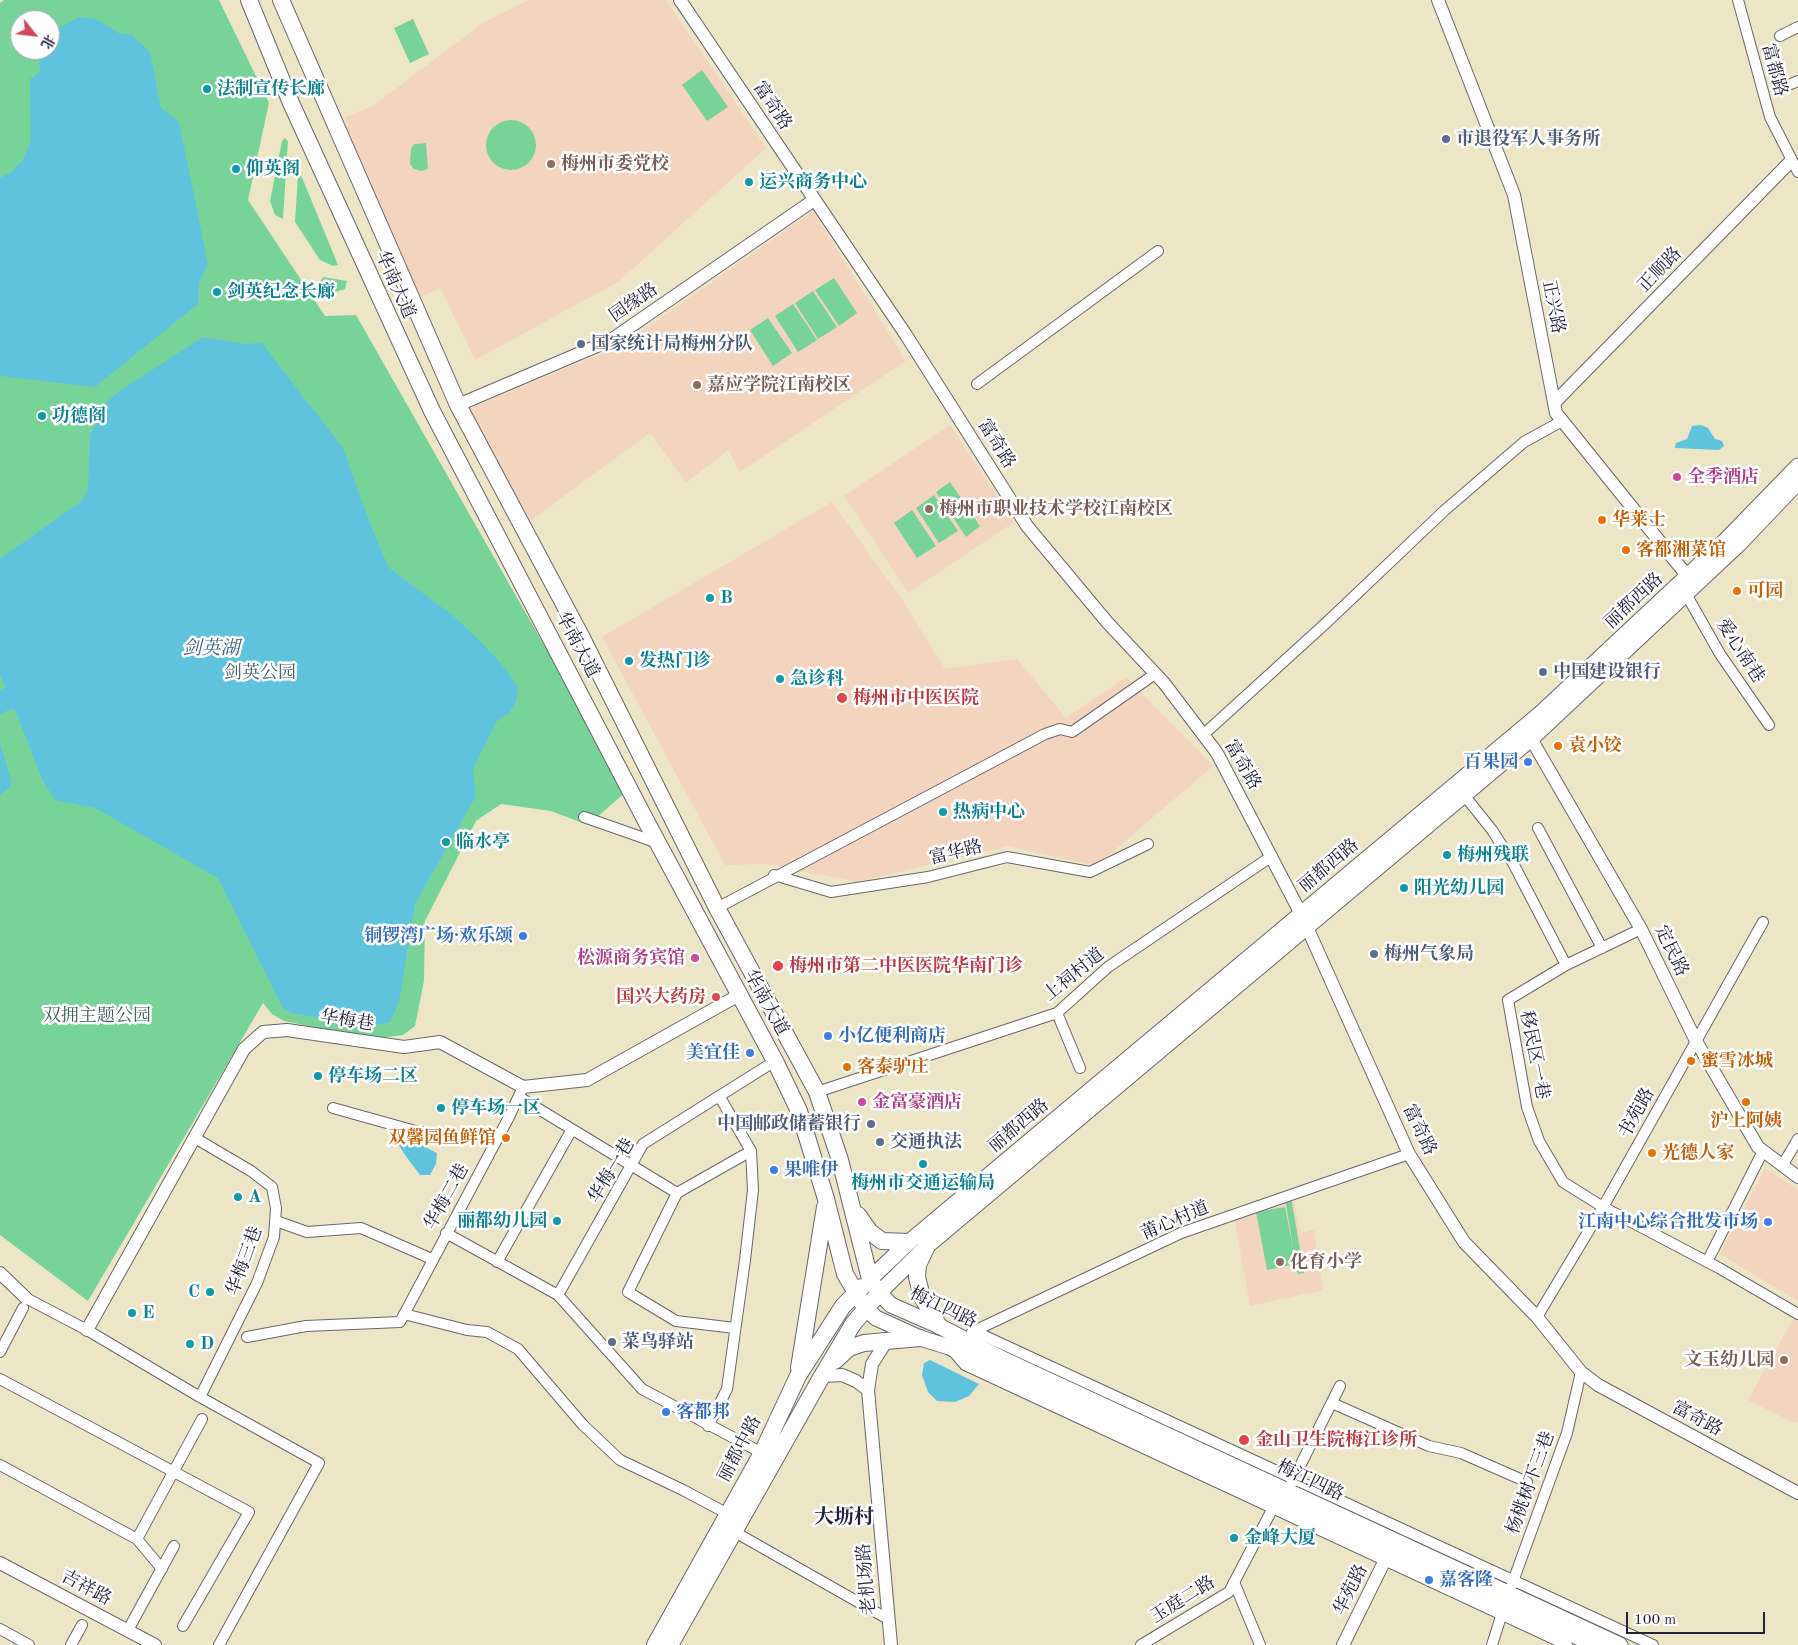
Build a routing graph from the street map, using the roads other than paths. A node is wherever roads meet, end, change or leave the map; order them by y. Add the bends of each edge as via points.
1 (249, 0) edge
2 (280, 0) edge
3 (680, 0) edge
4 (1438, 0) edge
5 (1738, 0) edge
6 (1798, 27) edge
7 (1780, 36) dead end
8 (1791, 161) junction
9 (1798, 172) edge
10 (814, 200) junction
11 (1158, 251) dead end
12 (977, 384) dead end
13 (1554, 403) junction
14 (458, 405) junction
15 (1562, 421) junction
16 (1798, 466) edge
17 (1798, 482) edge
18 (1690, 585) junction
19 (1155, 674) junction
20 (1769, 726) dead end
21 (1528, 732) junction
22 (1203, 735) junction
23 (1464, 795) junction
24 (584, 817) dead end
25 (1538, 828) dead end
26 (658, 842) junction
27 (1148, 844) dead end
28 (689, 853) junction
29 (1272, 856) junction
30 (670, 865) junction
31 (768, 873) dead end
32 (717, 908) junction
33 (1304, 921) junction
34 (1763, 922) dead end
35 (1641, 929) junction
36 (1602, 948) junction
37 (1566, 965) junction
38 (738, 995) junction
39 (1057, 1013) junction
40 (1696, 1041) junction
41 (775, 1061) junction
42 (1080, 1068) dead end
43 (521, 1092) junction
44 (817, 1092) junction
45 (721, 1099) dead end
46 (333, 1108) dead end
47 (571, 1131) junction
48 (444, 1136) dead end
49 (195, 1138) junction
50 (1798, 1138) edge
51 (751, 1151) junction
52 (1763, 1151) junction
53 (1409, 1154) junction
54 (633, 1165) junction
55 (1782, 1166) junction
56 (1798, 1177) edge
57 (678, 1193) junction
58 (826, 1200) junction
59 (852, 1204) junction
60 (1603, 1207) junction
61 (276, 1222) junction
62 (446, 1233) junction
63 (910, 1242) junction
64 (927, 1246) junction
65 (432, 1259) junction
66 (497, 1262) junction
67 (1707, 1262) junction
68 (0, 1273) edge
69 (0, 1285) edge
70 (874, 1286) junction
71 (855, 1293) junction
72 (558, 1295) junction
73 (24, 1303) junction
74 (865, 1308) junction
75 (1798, 1314) edge
76 (1537, 1317) junction
77 (402, 1318) junction
78 (939, 1326) junction
79 (735, 1328) junction
80 (87, 1330) junction
81 (968, 1334) junction
82 (246, 1337) dead end
83 (920, 1338) junction
84 (886, 1342) junction
85 (949, 1347) junction
86 (0, 1352) edge
87 (1581, 1372) junction
88 (798, 1376) junction
89 (822, 1376) junction
90 (0, 1378) edge
91 (1340, 1386) dead end
92 (868, 1390) junction
93 (200, 1397) junction
94 (1332, 1403) junction
95 (202, 1419) dead end
96 (709, 1425) junction
97 (762, 1453) junction
98 (0, 1464) edge
99 (175, 1472) junction
100 (1527, 1482) dead end
101 (1798, 1493) edge
102 (1280, 1500) junction
103 (728, 1514) junction
104 (733, 1531) junction
105 (137, 1540) junction
106 (174, 1546) dead end
107 (1390, 1550) junction
108 (0, 1564) edge
109 (162, 1569) junction
110 (1234, 1582) junction
111 (1505, 1603) junction
112 (888, 1619) junction
113 (82, 1625) dead end
114 (183, 1626) dead end
115 (0, 1629) edge
116 (128, 1630) junction
117 (29, 1645) edge
118 (71, 1645) edge
119 (155, 1645) edge
120 (219, 1645) edge
121 (655, 1645) edge
122 (670, 1645) edge
123 (891, 1645) edge
124 (1141, 1645) edge
125 (1260, 1645) edge
126 (1343, 1645) edge
127 (1492, 1645) edge
128 (1567, 1645) edge
129 (1595, 1645) edge
130 (1620, 1645) edge
131 (1652, 1645) edge

1 - 26 main road, 华南大道 via 291,103 432,411
2 - 14 main road, 华南大道
3 - 10 street, 富奇路
4 - 13 street, 正兴路 via 1514,195
5 - 8 street, 富都路 via 1770,116
6 - 7 street
8 - 9 street, 富都路
8 - 13 street, 正顺路
10 - 14 street, 园缘路 via 612,340
10 - 19 street, 富奇路 via 906,335 1027,526
11 - 12 street
13 - 15 street, 正兴路
14 - 28 main road, 华南大道 via 582,638
15 - 18 street, 正兴路
15 - 22 street via 1524,442 1445,510
16 - 18 main road, 丽都西路
17 - 18 main road, 丽都西路 via 1740,543
18 - 20 street, 爱心南巷 via 1720,654
18 - 21 main road, 丽都西路
19 - 22 street, 富奇路
19 - 32 street via 1072,732 1060,729 1045,734
21 - 23 main road, 丽都西路
21 - 33 main road, 丽都西路
21 - 35 street, 定民路
22 - 29 street, 富奇路 via 1217,754
23 - 33 main road, 丽都西路
23 - 37 street via 1513,863
24 - 26 street
25 - 36 street
26 - 30 main road, 华南大道
27 - 31 street, 富华路 via 1090,872 1007,857 928,877 831,892
28 - 30 main road
28 - 32 main road, 华南大道
29 - 33 street, 富奇路
29 - 39 street, 上祠村道 via 1108,966
30 - 38 main road, 华南大道
32 - 44 main road, 华南大道
33 - 53 street, 富奇路
33 - 63 main road, 丽都西路
33 - 64 main road, 丽都西路
34 - 40 street, 书苑路
35 - 36 street, 移民区一巷
35 - 40 street, 定民路
36 - 37 street, 移民区一巷
37 - 60 street, 移民区一巷 via 1508,1000 1527,1107 1539,1141 1563,1182
38 - 41 main road, 华南大道
38 - 43 street via 587,1080
39 - 42 street
39 - 44 street, 上祠村道
40 - 52 street, 定民路
40 - 60 street, 书苑路
41 - 54 street, 华梅一巷 via 643,1144
41 - 58 main road, 华南大道 via 799,1111
43 - 47 street
43 - 49 street, 华梅巷 via 440,1042 404,1047 288,1030 263,1032 244,1049
43 - 62 street, 华梅二巷
44 - 59 main road, 华南大道
45 - 51 street
46 - 48 street
47 - 54 street
47 - 66 street
49 - 61 street, 华梅三巷 via 272,1187
49 - 80 street, 华梅巷
50 - 55 street
51 - 57 street
51 - 79 street via 753,1190
52 - 55 street, 定民路
52 - 67 street
53 - 76 street, 富奇路 via 1464,1242
53 - 81 street, 莆心村道 via 1181,1233
54 - 57 street
54 - 72 street, 华梅一巷
55 - 56 street, 定民路
57 - 79 street via 628,1292 676,1321
58 - 71 main road, 华南大道 via 845,1274
58 - 88 main road
59 - 63 main road via 862,1223 882,1240
59 - 70 main road, 华南大道
60 - 67 street
60 - 76 street, 书苑路
61 - 65 street via 308,1232 361,1228
61 - 93 street, 华梅三巷 via 274,1237 257,1283
62 - 65 street, 华梅二巷
62 - 66 street
63 - 70 main road, 丽都西路
64 - 70 main road, 丽都西路
64 - 78 main road via 916,1277 922,1297
65 - 77 street, 华梅二巷
66 - 72 street
67 - 75 street
68 - 73 street
69 - 73 street
70 - 71 main road, 丽都中路
70 - 74 main road, 丽都中路
70 - 78 main road, 梅江四路 via 891,1304
71 - 74 main road, 华南大道
71 - 88 main road, 丽都中路 via 843,1306
72 - 96 street via 642,1389
73 - 80 street
73 - 86 street
74 - 83 main road, 梅江四路 via 876,1318
74 - 89 main road, 丽都中路
76 - 87 street, 富奇路
77 - 82 street via 306,1326
77 - 103 street via 487,1332 518,1349 583,1425 620,1460
78 - 81 main road, 梅江四路
79 - 96 street via 727,1388
80 - 93 street
81 - 130 main road, 梅江四路 via 1001,1358
81 - 131 street
83 - 84 main road
83 - 85 main road, 梅江四路
84 - 89 main road via 864,1343 850,1348
84 - 92 street, 老机场路 via 872,1364
85 - 102 main road, 梅江四路
85 - 128 street via 965,1365
87 - 101 street, 富奇路 via 1598,1385
87 - 111 street, 杨桃树下三巷 via 1567,1434
88 - 97 main road, 丽都中路
89 - 92 street via 842,1375
89 - 104 main road, 丽都中路
90 - 99 street
91 - 94 street, 玉庭二路
92 - 112 street, 老机场路
93 - 120 street via 319,1463
94 - 100 street via 1429,1446 1461,1453
94 - 102 street, 玉庭二路
95 - 99 street
96 - 97 street
97 - 103 main road, 丽都中路
98 - 105 street
99 - 105 street
99 - 114 street via 249,1512
102 - 107 main road, 梅江四路
102 - 110 street, 玉庭二路
103 - 121 main road, 丽都中路
104 - 112 street
104 - 122 main road, 丽都中路
105 - 109 street
106 - 109 street
107 - 111 main road, 梅江四路
107 - 126 street, 华苑路
108 - 116 street, 吉祥路
109 - 116 street
110 - 124 street, 玉庭二路 via 1229,1592
110 - 125 street
111 - 127 street, 杨桃树下三巷
111 - 129 main road, 梅江四路
112 - 123 street, 老机场路
113 - 118 street
115 - 117 street
116 - 119 street, 吉祥路

